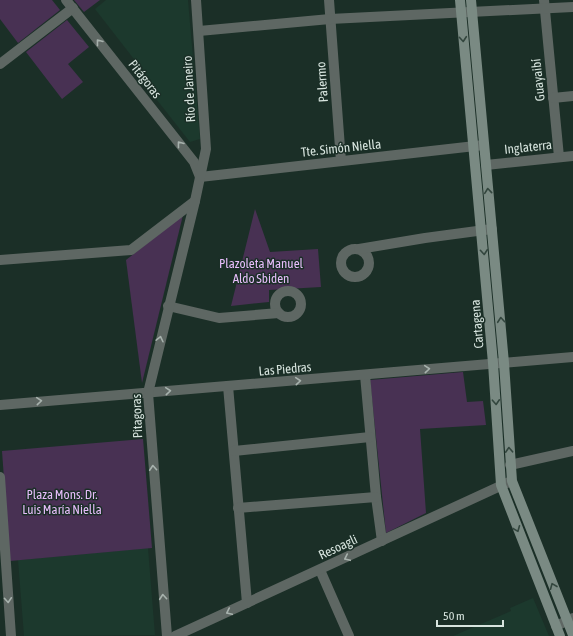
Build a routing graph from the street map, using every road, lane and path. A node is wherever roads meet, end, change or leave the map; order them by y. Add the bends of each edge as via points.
1 (196, 0) edge
2 (329, 0) edge
3 (460, 0) edge
4 (472, 0) edge
5 (69, 4) edge
6 (544, 4) edge
7 (573, 7) edge
8 (461, 11) junction
9 (472, 12) junction
10 (330, 18) junction
11 (199, 31) junction
12 (0, 64) edge
13 (573, 96) edge
14 (553, 98) junction
15 (484, 145) junction
16 (473, 146) junction
17 (573, 156) edge
18 (558, 157) junction
19 (341, 161) junction
20 (486, 165) junction
21 (200, 177) junction
22 (195, 201) junction
23 (492, 229) junction
24 (482, 230) junction
25 (359, 249) dead end
26 (0, 260) edge
27 (168, 306) junction
28 (279, 313) dead end
29 (573, 357) edge
30 (493, 363) junction
31 (504, 363) junction
32 (365, 375) junction
33 (228, 386) junction
34 (148, 393) junction
35 (0, 405) edge
36 (370, 437) junction
37 (234, 451) junction
38 (573, 451) edge
39 (510, 465) junction
40 (0, 477) edge
41 (512, 481) junction
42 (501, 485) junction
43 (376, 497) junction
44 (238, 508) junction
45 (382, 541) junction
46 (320, 570) junction
47 (247, 603) junction
48 (570, 620) edge
49 (556, 626) junction
50 (573, 635) edge
51 (11, 636) edge
52 (166, 636) edge
53 (175, 636) edge
54 (349, 636) edge
55 (560, 636) edge

1 - 11 street, Río de Janeiro
2 - 10 street, Palermo
3 - 8 main road, Cartagena
4 - 9 main road, Cartagena
5 - 12 street
21 -> 5 street, Pitágoras via 194,162
6 - 7 street
6 - 9 street
6 - 14 street, Guayaibí
8 - 9 street
8 - 10 street
8 -> 16 main road, Cartagena
9 - 15 main road, Cartagena
10 - 11 street
10 - 19 street, Palermo
11 - 21 street, Río de Janeiro via 206,149
13 - 14 street
14 - 18 street, Guayaibí
15 - 16 street, Tte. Simón Niella
15 - 20 main road, Cartagena
16 - 19 street, Tte. Simón Niella
16 - 24 main road, Cartagena
17 - 18 street, Inglaterra
18 - 20 street, Inglaterra
19 - 21 street, Tte. Simón Niella
23 -> 20 main road, Cartagena
21 - 22 street, Pitagoras
22 - 26 street via 131,250
22 - 27 street, Pitagoras
23 - 24 street
31 -> 23 main road, Cartagena
24 - 25 street
24 -> 30 main road, Cartagena
27 - 28 street via 219,318
34 -> 27 street, Pitagoras
29 - 31 street, Las Piedras
30 - 31 street, Las Piedras
32 -> 30 street, Las Piedras
30 -> 42 main road, Cartagena
39 -> 31 main road, Cartagena
33 -> 32 street, Las Piedras
32 - 36 street
34 -> 33 street, Las Piedras
33 - 37 street
35 -> 34 street, Las Piedras
52 -> 34 street, Pitagoras
36 - 37 street
36 - 43 street
37 - 44 street
38 - 39 street
39 - 41 main road, Cartagena
40 -> 51 street
41 - 42 street, Resoagli
48 -> 41 main road, Cartagena
42 - 45 street, Resoagli
42 -> 49 main road, Cartagena
43 - 44 street
43 - 45 street
44 - 47 street
45 -> 46 street, Resoagli
46 - 47 street, Resoagli
46 - 54 street
47 -> 53 street, Resoagli
48 - 49 street
48 - 50 main road, Cartagena
49 - 55 main road, Cartagena

